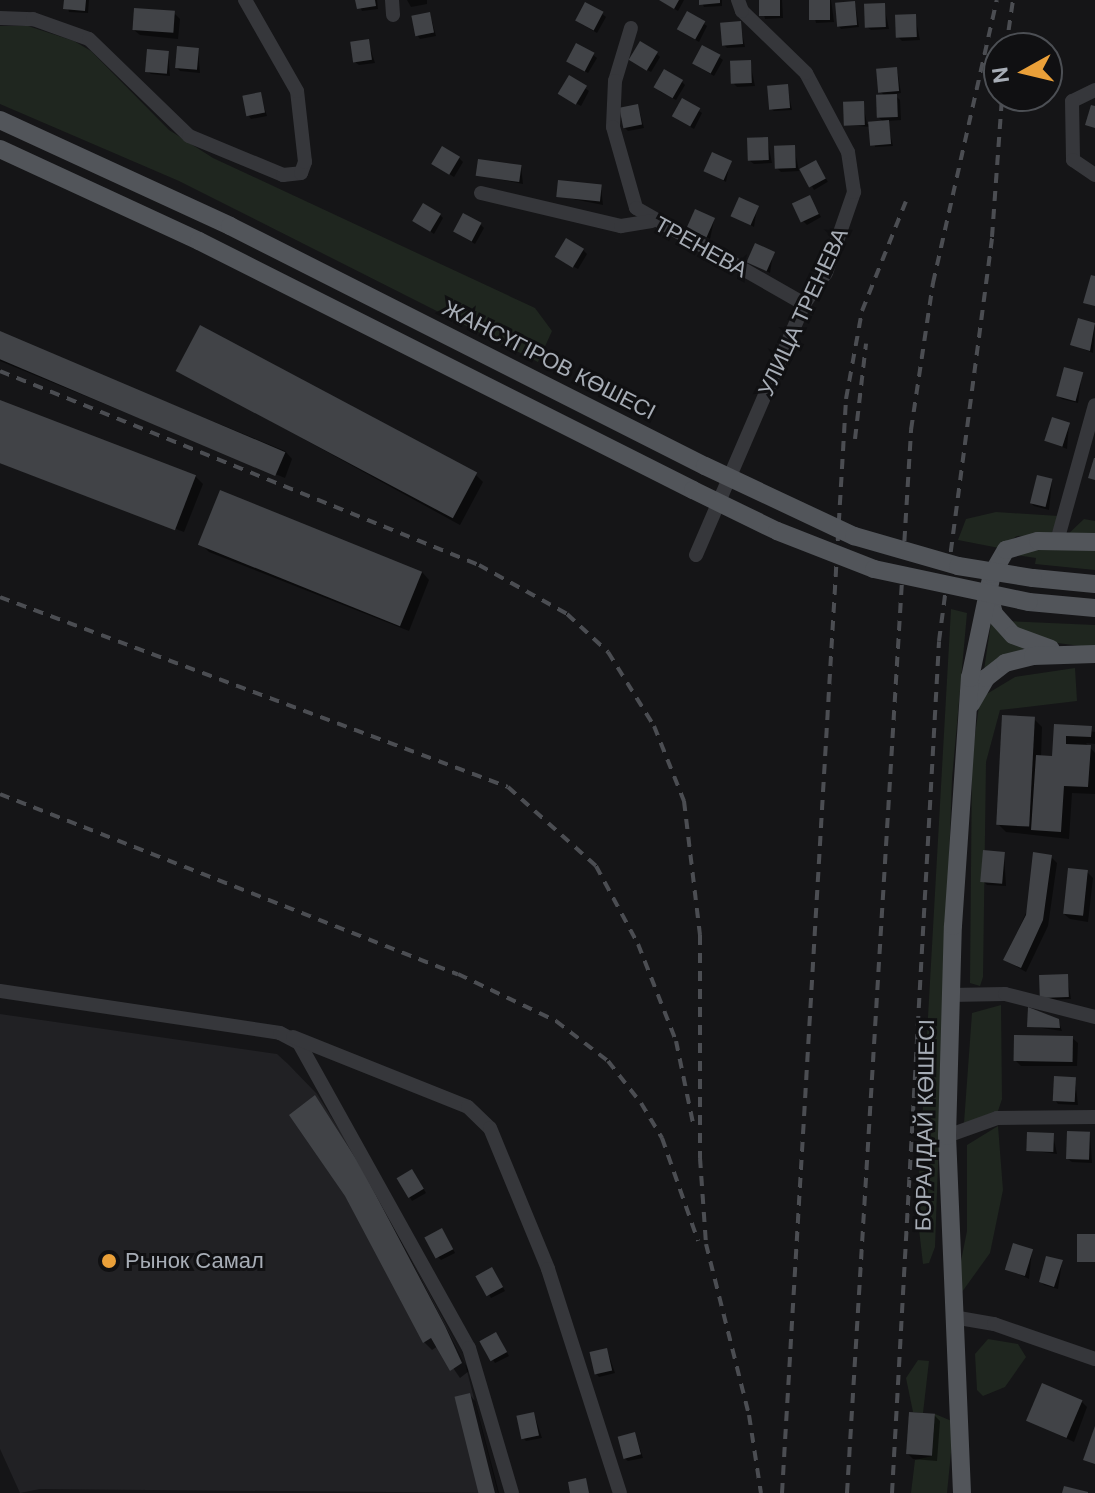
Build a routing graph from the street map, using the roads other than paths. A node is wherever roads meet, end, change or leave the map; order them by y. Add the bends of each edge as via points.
1 (245, 0) edge
2 (738, 0) edge
3 (0, 18) edge
4 (631, 28) dead end
5 (1095, 90) edge
6 (0, 120) edge
7 (0, 149) edge
8 (1095, 175) edge
9 (481, 193) dead end
10 (652, 221) junction
11 (804, 304) junction
12 (1095, 405) edge
13 (1057, 541) junction
14 (1095, 542) edge
15 (696, 555) dead end
16 (1095, 584) edge
17 (989, 587) junction
18 (1095, 608) edge
19 (1090, 654) edge
20 (962, 758) junction
21 (0, 991) edge
22 (950, 995) junction
23 (1095, 1017) edge
24 (289, 1036) junction
25 (1095, 1117) edge
26 (947, 1136) junction
27 (953, 1317) junction
28 (1095, 1359) edge
29 (512, 1493) edge
30 (620, 1493) edge
31 (962, 1493) edge

1 - 3 street via 297,91 305,162 301,173 283,175 189,136 89,39 33,19
2 - 11 street, УЛИЦА ТРЕНЕВА via 742,11 796,59 852,170 849,213 826,273
4 - 10 street, ТРЕНЕВА via 615,81 613,127 636,208
5 - 8 street via 1072,101 1072,116 1073,160
6 - 16 main road, ЖАНСҮГІРОВ КӨШЕСІ, bridge via 230,226 810,519 875,543 1033,578
7 - 18 main road, bridge via 225,253 777,531 874,569 1029,602
9 - 10 street via 621,226
10 - 11 street, ТРЕНЕВА
11 - 15 street, УЛИЦА ТРЕНЕВА
12 - 13 street
13 - 14 main road
13 - 17 main road via 1012,546 997,563
17 - 19 main road via 994,614 1013,635 1035,647
17 - 20 main road via 970,678
19 - 20 main road via 1033,656 996,670 972,699
20 - 22 main road, БОРАЛДАЙ КӨШЕСІ
21 - 24 street
22 - 23 street via 1005,994
22 - 26 main road, БОРАЛДАЙ КӨШЕСІ
24 - 29 street via 299,1043 365,1156 469,1348
24 - 30 street via 468,1107 490,1128 543,1255
25 - 26 street via 997,1118
26 - 27 main road, БОРАЛДАЙ КӨШЕСІ
27 - 28 street via 994,1324
27 - 31 main road, БОРАЛДАЙ КӨШЕСІ

